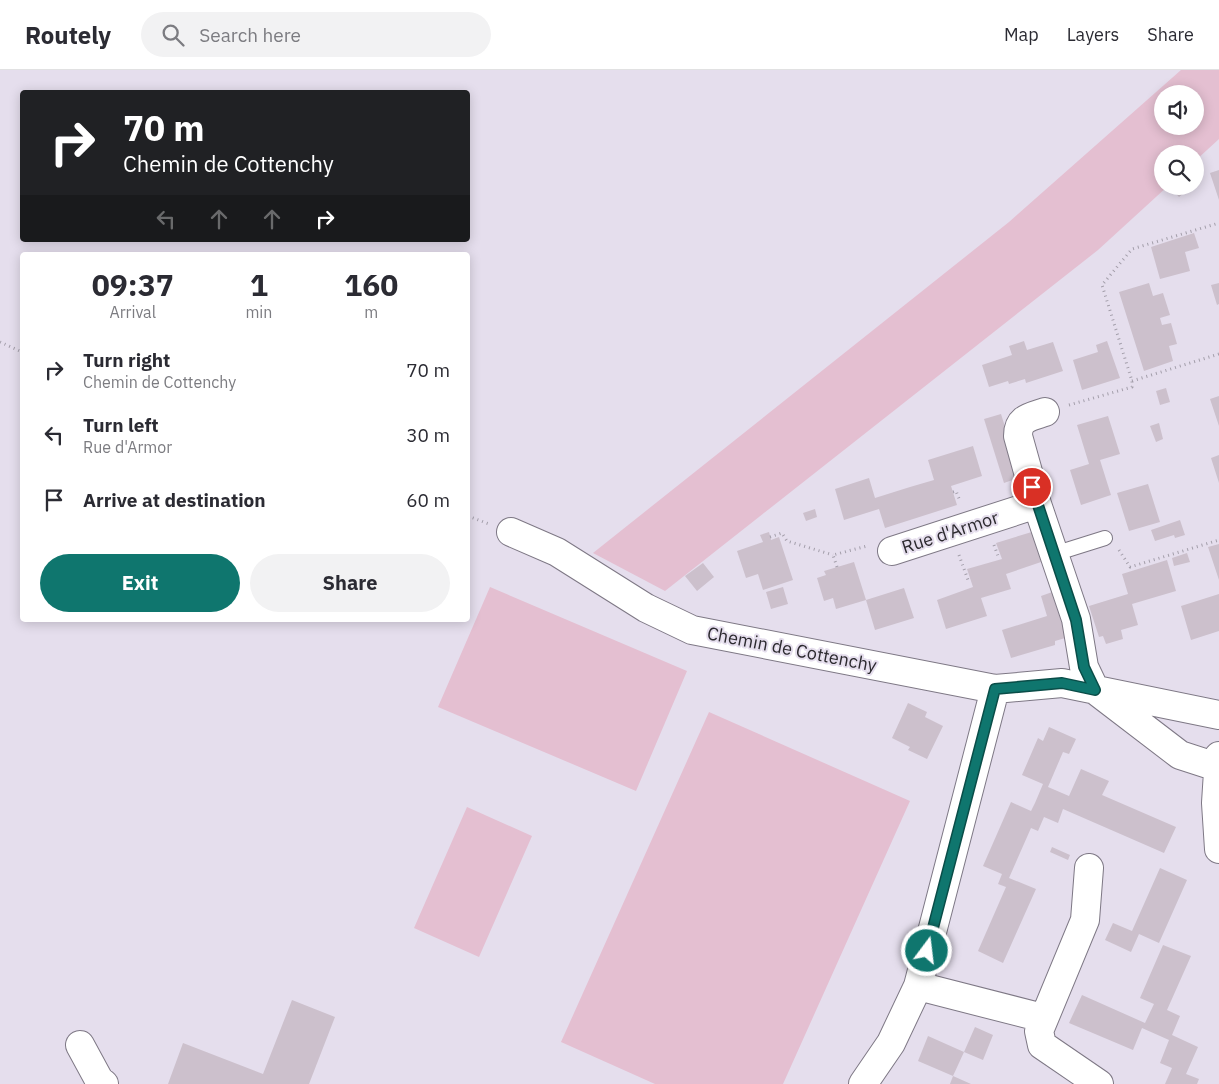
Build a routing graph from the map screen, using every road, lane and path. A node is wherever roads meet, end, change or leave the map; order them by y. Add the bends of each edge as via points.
1 (1219, 223) edge
2 (0, 342) edge
3 (20, 351) edge
4 (1219, 354) edge
5 (1132, 381) junction
6 (1045, 412) joint
7 (1037, 504) junction
8 (511, 532) dead end
9 (770, 537) dead end
10 (1105, 538) joint
11 (1219, 540) edge
12 (892, 551) joint
13 (1054, 554) junction
14 (833, 555) junction
15 (837, 567) dead end
16 (995, 689) junction
17 (1095, 690) junction
18 (1219, 715) edge
19 (1218, 761) edge
20 (1219, 849) edge
21 (1089, 868) dead end
22 (918, 986) junction
23 (1043, 1018) junction
24 (80, 1045) dead end
25 (104, 1084) edge
26 (863, 1084) edge
27 (1099, 1084) edge

1 - 5 path via 1132,250 1102,285
2 - 3 path
4 - 5 path
5 - 6 path via 1132,387
6 - 7 street via 1023,419 1018,427
7 - 12 street, Rue d'Armor
7 - 13 street
8 - 16 street, Chemin de Cottenchy via 557,552 646,608 692,630
9 - 14 path via 782,533 787,541
10 - 11 path via 1122,552 1130,567
10 - 13 lane
12 - 14 path via 879,543
13 - 17 street via 1076,620 1084,667
14 - 15 path
16 - 17 street, Chemin de Cottenchy via 1062,683
16 - 22 street
17 - 18 street, Chemin de Cottenchy
17 - 19 street, Chemin de Cottenchy via 1180,754
19 - 20 street
21 - 23 street via 1085,920
22 - 23 street
22 - 26 street via 891,1043
23 - 27 street via 1039,1032 1042,1045
24 - 25 street

